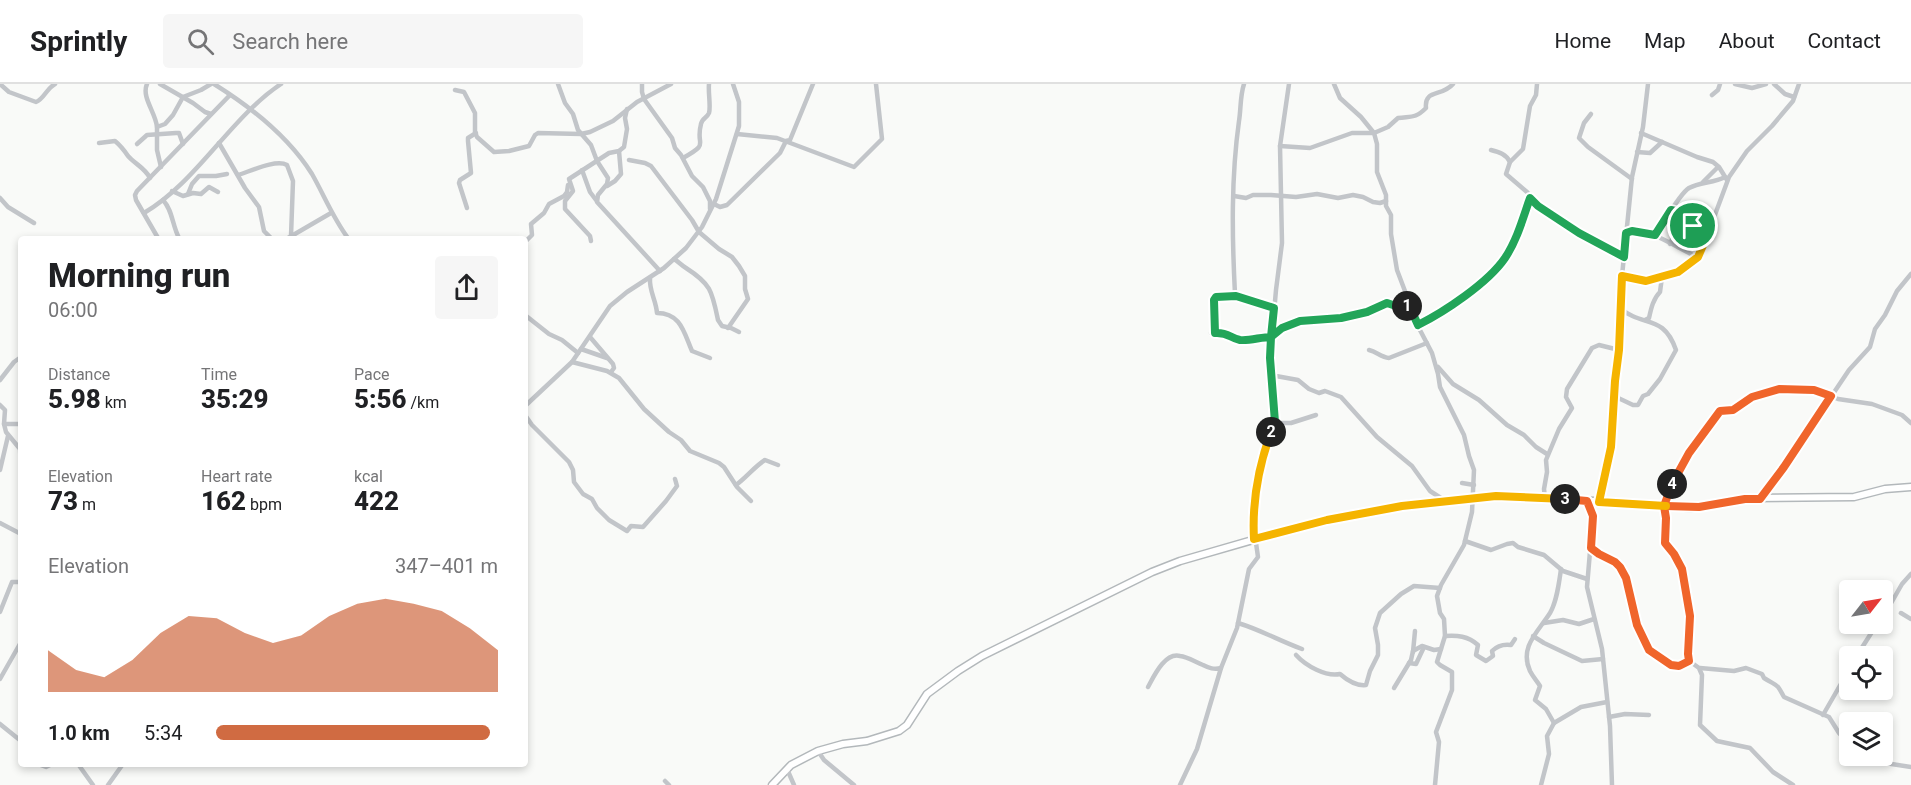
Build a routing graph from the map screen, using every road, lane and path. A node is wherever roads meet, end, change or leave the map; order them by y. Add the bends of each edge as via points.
1 (0, 84) edge
2 (55, 84) edge
3 (147, 84) edge
4 (160, 84) edge
5 (212, 84) edge
6 (282, 84) edge
7 (558, 84) edge
8 (642, 84) edge
9 (658, 84) edge
10 (671, 84) edge
11 (709, 84) edge
12 (733, 84) edge
13 (813, 84) edge
14 (876, 84) edge
15 (1244, 84) edge
16 (1289, 84) edge
17 (1334, 84) edge
18 (1453, 84) edge
19 (1537, 84) edge
20 (1648, 84) edge
21 (1720, 84) edge
22 (1736, 84) edge
23 (1766, 84) edge
24 (1774, 84) edge
25 (1798, 85) edge
26 (455, 90) dead end
27 (659, 91) junction
28 (230, 95) junction
29 (1712, 95) dead end
30 (183, 97) junction
31 (1794, 97) junction
32 (644, 99) junction
33 (250, 109) junction
34 (628, 109) junction
35 (211, 114) junction
36 (1591, 114) dead end
37 (157, 127) junction
38 (1374, 132) junction
39 (1641, 133) junction
40 (156, 134) junction
41 (476, 134) junction
42 (581, 134) junction
43 (736, 134) junction
44 (786, 141) junction
45 (1662, 142) junction
46 (99, 143) dead end
47 (219, 143) junction
48 (137, 144) dead end
49 (183, 144) junction
50 (1280, 146) junction
51 (619, 150) junction
52 (1491, 150) dead end
53 (1636, 152) junction
54 (683, 158) junction
55 (629, 160) dead end
56 (597, 161) junction
57 (1509, 162) junction
58 (1718, 166) junction
59 (161, 167) junction
60 (582, 170) junction
61 (227, 174) dead end
62 (238, 175) junction
63 (150, 178) junction
64 (1726, 178) junction
65 (1632, 179) junction
66 (569, 183) junction
67 (1701, 184) junction
68 (604, 188) junction
69 (172, 191) junction
70 (218, 192) dead end
71 (188, 194) junction
72 (1280, 195) junction
73 (1234, 196) junction
74 (0, 198) edge
75 (1530, 198) junction
76 (163, 200) junction
77 (597, 201) junction
78 (1386, 201) junction
79 (714, 204) junction
80 (467, 208) dead end
81 (1671, 211) junction
82 (144, 213) junction
83 (331, 213) junction
84 (710, 213) junction
85 (1687, 214) junction
86 (1714, 219) junction
87 (34, 223) dead end
88 (699, 232) junction
89 (1626, 233) junction
90 (1655, 235) junction
91 (158, 236) edge
92 (178, 236) edge
93 (267, 236) edge
94 (290, 236) edge
95 (292, 236) edge
96 (347, 236) edge
97 (528, 239) edge
98 (1699, 239) junction
99 (591, 241) dead end
100 (1704, 243) junction
101 (1670, 244) junction
102 (1678, 247) junction
103 (1624, 257) junction
104 (1698, 257) junction
105 (674, 259) junction
106 (660, 271) junction
107 (1911, 274) edge
108 (1622, 276) junction
109 (1662, 277) junction
110 (650, 278) junction
111 (1236, 296) junction
112 (1409, 305) junction
113 (1274, 308) junction
114 (1620, 308) junction
115 (528, 318) edge
116 (1645, 320) junction
117 (1418, 325) junction
118 (728, 328) junction
119 (740, 332) dead end
120 (590, 337) junction
121 (1271, 337) junction
122 (1427, 343) junction
123 (1369, 350) dead end
124 (1619, 350) junction
125 (580, 351) junction
126 (710, 358) dead end
127 (18, 359) edge
128 (610, 359) junction
129 (572, 362) junction
130 (1435, 364) junction
131 (1271, 371) junction
132 (611, 372) junction
133 (0, 380) edge
134 (1614, 396) junction
135 (1831, 396) junction
136 (528, 403) edge
137 (0, 405) edge
138 (1316, 415) dead end
139 (528, 419) edge
140 (1274, 423) junction
141 (1911, 423) edge
142 (4, 424) junction
143 (18, 424) edge
144 (8, 436) junction
145 (18, 447) edge
146 (1547, 454) junction
147 (778, 465) dead end
148 (0, 470) edge
149 (675, 479) dead end
150 (1462, 483) dead end
151 (736, 485) junction
152 (1474, 485) junction
153 (1911, 487) edge
154 (1482, 497) junction
155 (1545, 498) junction
156 (1473, 499) junction
157 (1760, 499) junction
158 (751, 501) dead end
159 (1587, 501) junction
160 (1447, 502) junction
161 (1599, 502) junction
162 (1664, 506) junction
163 (1472, 509) junction
164 (0, 523) edge
165 (18, 532) edge
166 (1254, 539) junction
167 (1465, 541) junction
168 (1591, 548) junction
169 (1561, 569) junction
170 (1911, 574) edge
171 (1587, 579) junction
172 (18, 582) edge
173 (1440, 588) junction
174 (1893, 600) edge
175 (0, 612) edge
176 (1901, 613) dead end
177 (1594, 619) junction
178 (1911, 619) edge
179 (1238, 623) junction
180 (1544, 623) junction
181 (1415, 631) dead end
182 (1445, 636) junction
183 (1533, 636) junction
184 (1515, 639) dead end
185 (18, 647) edge
186 (1424, 647) junction
187 (1302, 649) dead end
188 (1441, 649) junction
189 (1413, 652) junction
190 (1296, 655) dead end
191 (1603, 659) junction
192 (1689, 661) junction
193 (1409, 663) junction
194 (1221, 668) junction
195 (1699, 668) junction
196 (0, 679) edge
197 (1148, 687) dead end
198 (1839, 687) edge
199 (1394, 688) dead end
200 (1607, 702) junction
201 (1649, 715) dead end
202 (1823, 715) junction
203 (1609, 717) junction
204 (1554, 723) junction
205 (0, 724) edge
206 (1839, 733) edge
207 (18, 739) edge
208 (822, 750) junction
209 (1893, 764) edge
210 (80, 767) edge
211 (121, 767) edge
212 (1911, 767) edge
213 (787, 769) junction
214 (93, 785) edge
215 (108, 785) edge
216 (772, 785) edge
217 (794, 785) edge
218 (854, 785) edge
219 (1180, 785) edge
220 (1435, 785) edge
221 (1541, 785) edge
222 (1612, 785) edge
223 (1793, 785) edge

1 - 2 street via 9,92 36,102
3 - 37 street via 145,91
4 - 30 street
5 - 28 street
5 - 30 street
6 - 33 street
7 - 42 street
8 - 32 street
9 - 27 street
10 - 27 street
11 - 54 street via 709,111 701,123 701,144
12 - 43 street via 740,111
13 - 44 street via 793,135
14 - 44 street via 882,139 855,167
15 - 73 street via 1236,139
16 - 50 street
17 - 38 street via 1340,98
18 - 38 street via 1427,97 1421,113 1398,118
19 - 57 street via 1523,149
20 - 39 street
21 - 29 street
22 - 23 street via 1752,88
24 - 31 street
25 - 31 street
26 - 41 street via 469,99
27 - 32 street
28 - 33 street
28 - 35 street
30 - 35 street
30 - 37 street via 173,115
31 - 64 street
32 - 34 street
32 - 54 street
33 - 47 street
33 - 83 street via 300,158
34 - 42 street via 612,121
34 - 51 street via 624,147
35 - 49 street
36 - 65 street via 1579,138
37 - 40 street
38 - 50 street via 1352,133 1310,148
38 - 78 street via 1377,172
39 - 45 street
39 - 53 street
40 - 48 street via 147,135
40 - 49 street via 179,133
40 - 59 street
41 - 42 street via 494,152 529,147 538,133
41 - 80 street via 468,139 471,173 459,183
42 - 56 street
43 - 44 street
43 - 79 street
44 - 79 street via 780,153 730,202 723,207
45 - 53 street via 1650,153
45 - 58 street
46 - 63 street via 115,141
47 - 62 street
47 - 69 street
49 - 59 street
50 - 72 street
51 - 56 street
51 - 68 street via 621,174
52 - 57 street via 1504,155
53 - 65 street
54 - 84 street via 710,199
55 - 88 street via 653,168
56 - 60 street
56 - 68 street via 608,178
57 - 75 street via 1506,174
58 - 64 street
58 - 67 street
59 - 63 street
60 - 66 street via 570,177
60 - 77 street
61 - 71 street via 199,176
62 - 93 street via 259,207
62 - 94 street via 274,163 287,165 293,181
63 - 82 street via 135,195
64 - 67 street
64 - 86 street
65 - 89 street
66 - 97 street via 564,196 548,205 533,222
66 - 99 street via 573,190 565,201 565,209
67 - 81 street via 1686,190
68 - 77 street
69 - 71 street
69 - 76 street
70 - 71 street via 209,187 201,194
72 - 73 street
72 - 78 street via 1353,195 1372,202
72 - 113 street via 1282,243
73 - 111 street
74 - 87 street
75 - 103 street via 1579,233
75 - 117 street via 1517,234 1500,264 1461,298
76 - 82 street
76 - 92 street via 171,211
77 - 106 street
78 - 112 street via 1397,270
79 - 84 street
81 - 85 street
81 - 90 street
81 - 101 street via 1676,227
82 - 91 street
83 - 95 street
83 - 96 street
84 - 88 street
85 - 86 street
85 - 98 street
86 - 100 street
88 - 105 street
88 - 118 street via 734,259 746,276 748,299
89 - 90 street
89 - 103 street
90 - 101 street
98 - 100 street
98 - 102 street
100 - 104 street
101 - 102 street
102 - 104 street
103 - 108 street
104 - 109 street via 1680,271
105 - 106 street
105 - 118 street via 708,285 718,321
106 - 110 street
107 - 135 street via 1875,329 1870,346
108 - 109 street via 1646,281
108 - 114 street
109 - 116 street via 1660,293
110 - 120 street via 610,306
110 - 126 street via 657,313 678,321 692,351
111 - 113 street
111 - 121 street via 1215,298 1213,333 1244,340
112 - 117 street
112 - 121 street via 1387,303 1341,318 1300,321
113 - 121 street
114 - 116 street
114 - 124 street
115 - 125 street via 549,335
116 - 134 street via 1665,330 1676,350 1660,379 1638,405
117 - 122 street
118 - 119 street
120 - 125 street
120 - 128 street
121 - 131 street
122 - 123 street via 1389,358
122 - 130 street
124 - 134 street
124 - 146 street via 1597,345 1588,352 1566,392 1572,408
125 - 128 street
125 - 129 street
127 - 133 street
128 - 132 street via 614,367
129 - 132 street
129 - 136 street
130 - 146 street via 1453,384
130 - 152 street via 1440,387 1464,435
131 - 140 street
131 - 160 street via 1298,380 1319,393 1341,396 1374,435 1412,465 1430,491
132 - 151 street via 664,428 690,451 722,465
134 - 161 street via 1611,447
135 - 141 street via 1878,406
135 - 157 street
135 - 162 street via 1814,390 1779,389 1752,397 1733,410 1720,411 1682,465
137 - 142 street via 5,410
138 - 140 street
139 - 149 street via 569,462 574,482 583,494 627,531 631,526 643,527 651,519 677,485
140 - 166 street via 1260,466
142 - 143 street
142 - 144 street
144 - 145 street
144 - 148 street
146 - 155 street
147 - 151 street via 765,460
150 - 152 street
151 - 158 street
152 - 156 street
153 - 157 main road via 1854,497
154 - 155 main road
154 - 156 main road
154 - 163 street
155 - 159 main road
156 - 160 main road
156 - 163 street
157 - 162 main road via 1699,507
159 - 161 main road
159 - 168 street via 1593,516
160 - 166 main road via 1391,507
161 - 162 main road
162 - 192 street via 1665,543 1682,569 1689,609
163 - 167 street
164 - 165 street
166 - 179 street via 1257,557 1249,569
166 - 208 main road via 1152,572 982,656 927,694 899,731
167 - 169 street via 1491,550 1513,543 1544,555
167 - 173 street
168 - 171 street
168 - 192 street via 1620,567 1637,625 1649,650 1671,665
169 - 171 street
169 - 180 street via 1558,592
170 - 174 street
171 - 177 street
172 - 175 street via 12,582
173 - 182 street via 1437,597
173 - 190 street via 1414,585 1380,613 1375,628 1378,655 1366,686 1348,681 1340,674 1322,672
176 - 178 street
177 - 180 street via 1579,624 1563,620
177 - 191 street
179 - 187 street
179 - 194 street
180 - 183 street
181 - 189 street
182 - 184 street via 1459,635 1474,641 1478,645 1476,655 1486,661 1493,656 1494,649 1511,645
182 - 188 street
183 - 191 street via 1582,661
183 - 204 street via 1526,654 1530,671 1540,686 1535,699
185 - 196 street
186 - 188 street
186 - 189 street
186 - 193 street via 1416,664
188 - 220 street via 1437,662 1453,673 1453,688 1436,732 1439,742
189 - 193 street
191 - 200 street
192 - 195 street
193 - 199 street
194 - 197 street via 1211,669 1173,655
194 - 219 street via 1197,750
195 - 202 street via 1756,671 1777,685 1784,698
195 - 223 street via 1700,725 1717,741 1750,748 1773,772
198 - 202 street
200 - 203 street
200 - 204 street via 1581,707
201 - 203 street
202 - 206 street via 1831,719
203 - 222 street
204 - 221 street via 1547,736 1549,754
205 - 207 street
208 - 213 main road
208 - 218 street via 822,758
209 - 212 street
210 - 214 street
211 - 215 street
213 - 216 main road
213 - 217 street

